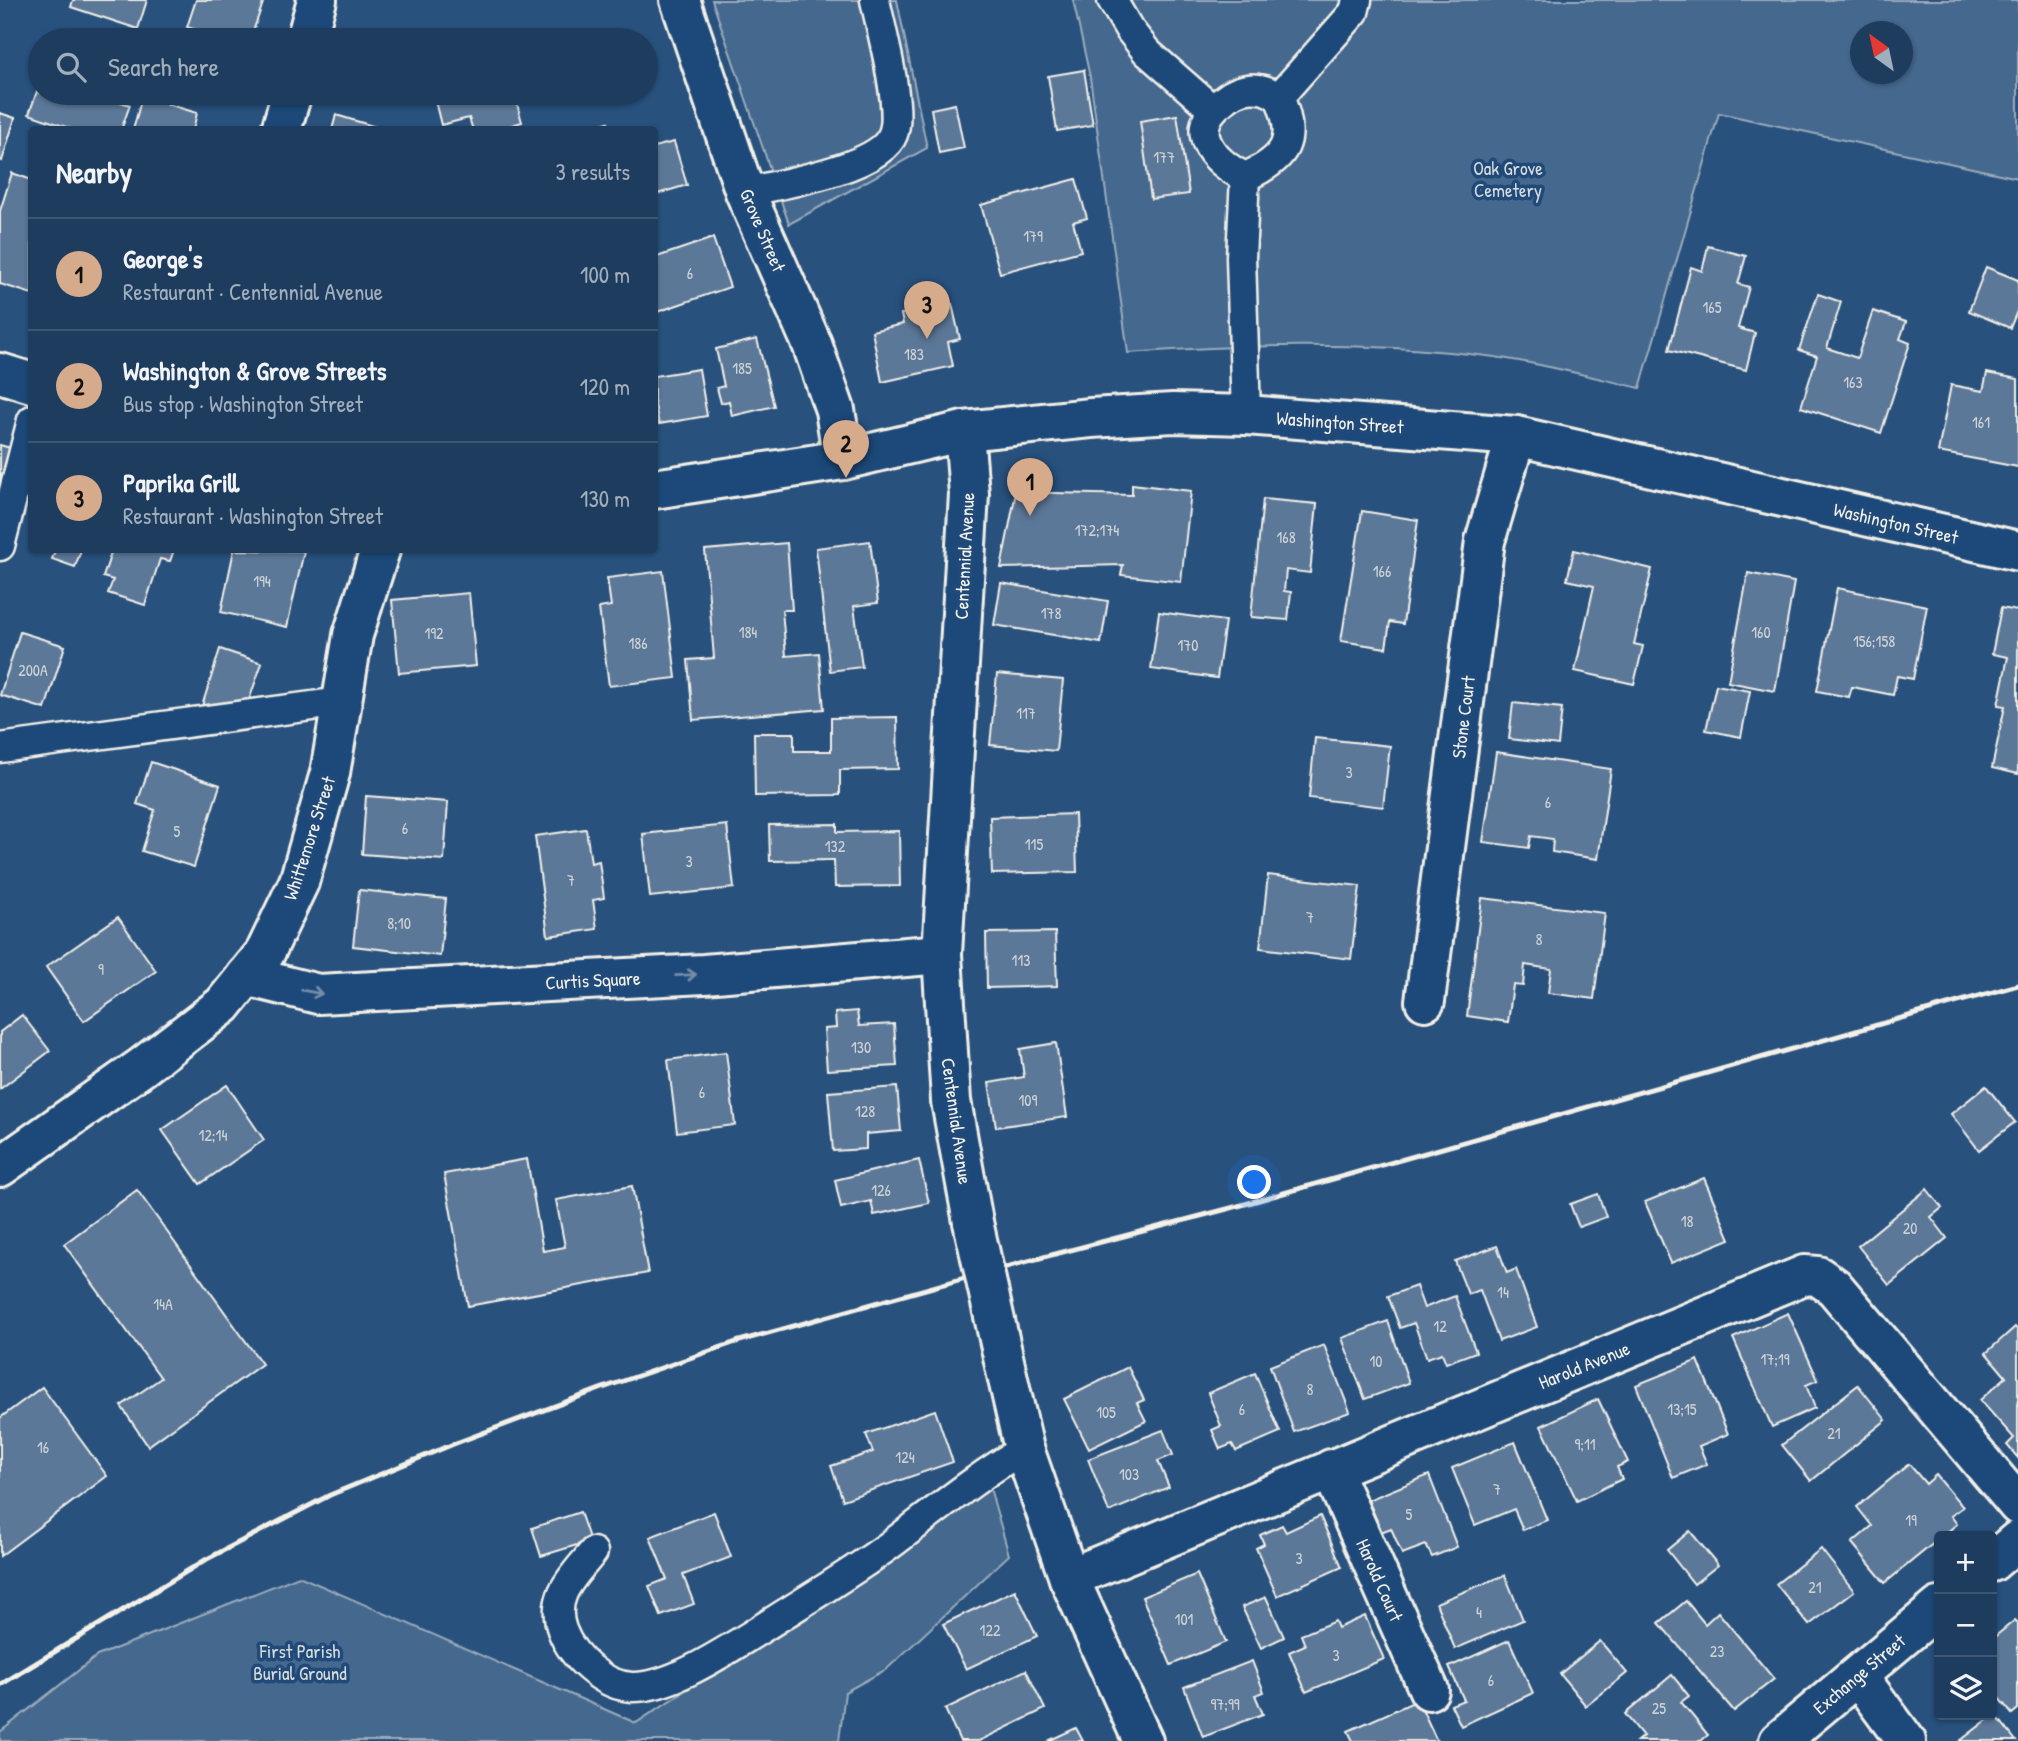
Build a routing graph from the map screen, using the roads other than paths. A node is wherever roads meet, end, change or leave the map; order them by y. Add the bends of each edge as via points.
1 (317, 0) edge
2 (680, 0) edge
3 (875, 0) edge
4 (1112, 0) edge
5 (1361, 4) edge
6 (309, 28) edge
7 (1279, 97) junction
8 (288, 105) edge
9 (1212, 109) junction
10 (282, 126) edge
11 (1245, 177) junction
12 (745, 192) junction
13 (0, 373) edge
14 (28, 382) edge
15 (1246, 415) junction
16 (964, 431) junction
17 (28, 436) edge
18 (1516, 436) junction
19 (843, 460) junction
20 (658, 488) edge
21 (0, 546) edge
22 (2018, 551) edge
23 (379, 553) edge
24 (342, 702) junction
25 (0, 748) edge
26 (942, 954) junction
27 (246, 976) junction
28 (1424, 1001) dead end
29 (0, 1167) edge
30 (1024, 1449) junction
31 (1331, 1469) junction
32 (2018, 1505) edge
33 (2018, 1540) edge
34 (593, 1552) dead end
35 (1997, 1558) edge
36 (1069, 1578) junction
37 (1934, 1611) edge
38 (1858, 1676) junction
39 (1429, 1690) dead end
40 (1143, 1741) edge
41 (1779, 1741) edge
42 (1906, 1741) edge

1 - 6 street
2 - 12 street, Grove Street
3 - 12 lane via 894,98 895,124 887,145 841,168
4 - 9 lane via 1147,52
5 - 7 lane
7 - 9 lane via 1261,89 1243,89
7 - 11 lane via 1288,116 1289,135 1281,155
8 - 10 street
9 - 11 lane via 1204,135 1214,156
11 - 15 lane via 1241,257
12 - 19 street, Grove Street via 820,366 835,410
13 - 14 street
15 - 16 street, Washington Street via 1173,413
15 - 18 street, Washington Street
16 - 19 street, Washington Street
16 - 26 street, Centennial Avenue via 969,494
17 - 21 lane
18 - 22 street, Washington Street
18 - 28 street, Stone Court via 1485,541
19 - 20 street, Washington Street
23 - 24 street, Whittemore Street via 352,635
24 - 25 lane
24 - 27 street, Whittemore Street via 330,773 299,882 265,953
27 -> 26 street, Curtis Square via 317,994 704,974
26 - 30 street, Centennial Avenue, bridge via 951,1101
27 - 29 street, Whittemore Street via 223,1005
30 - 34 lane via 988,1470 860,1566 706,1663 653,1684 614,1685 593,1671 565,1639 557,1605
30 - 36 street, Centennial Avenue
31 - 32 street, Harold Avenue via 1808,1275 1834,1287
31 - 36 street, Harold Avenue
31 - 39 street, Harold Court
33 - 35 street
36 - 40 street, Centennial Avenue
37 - 38 street, Exchange Street
38 - 41 street, Exchange Street
38 - 42 street

